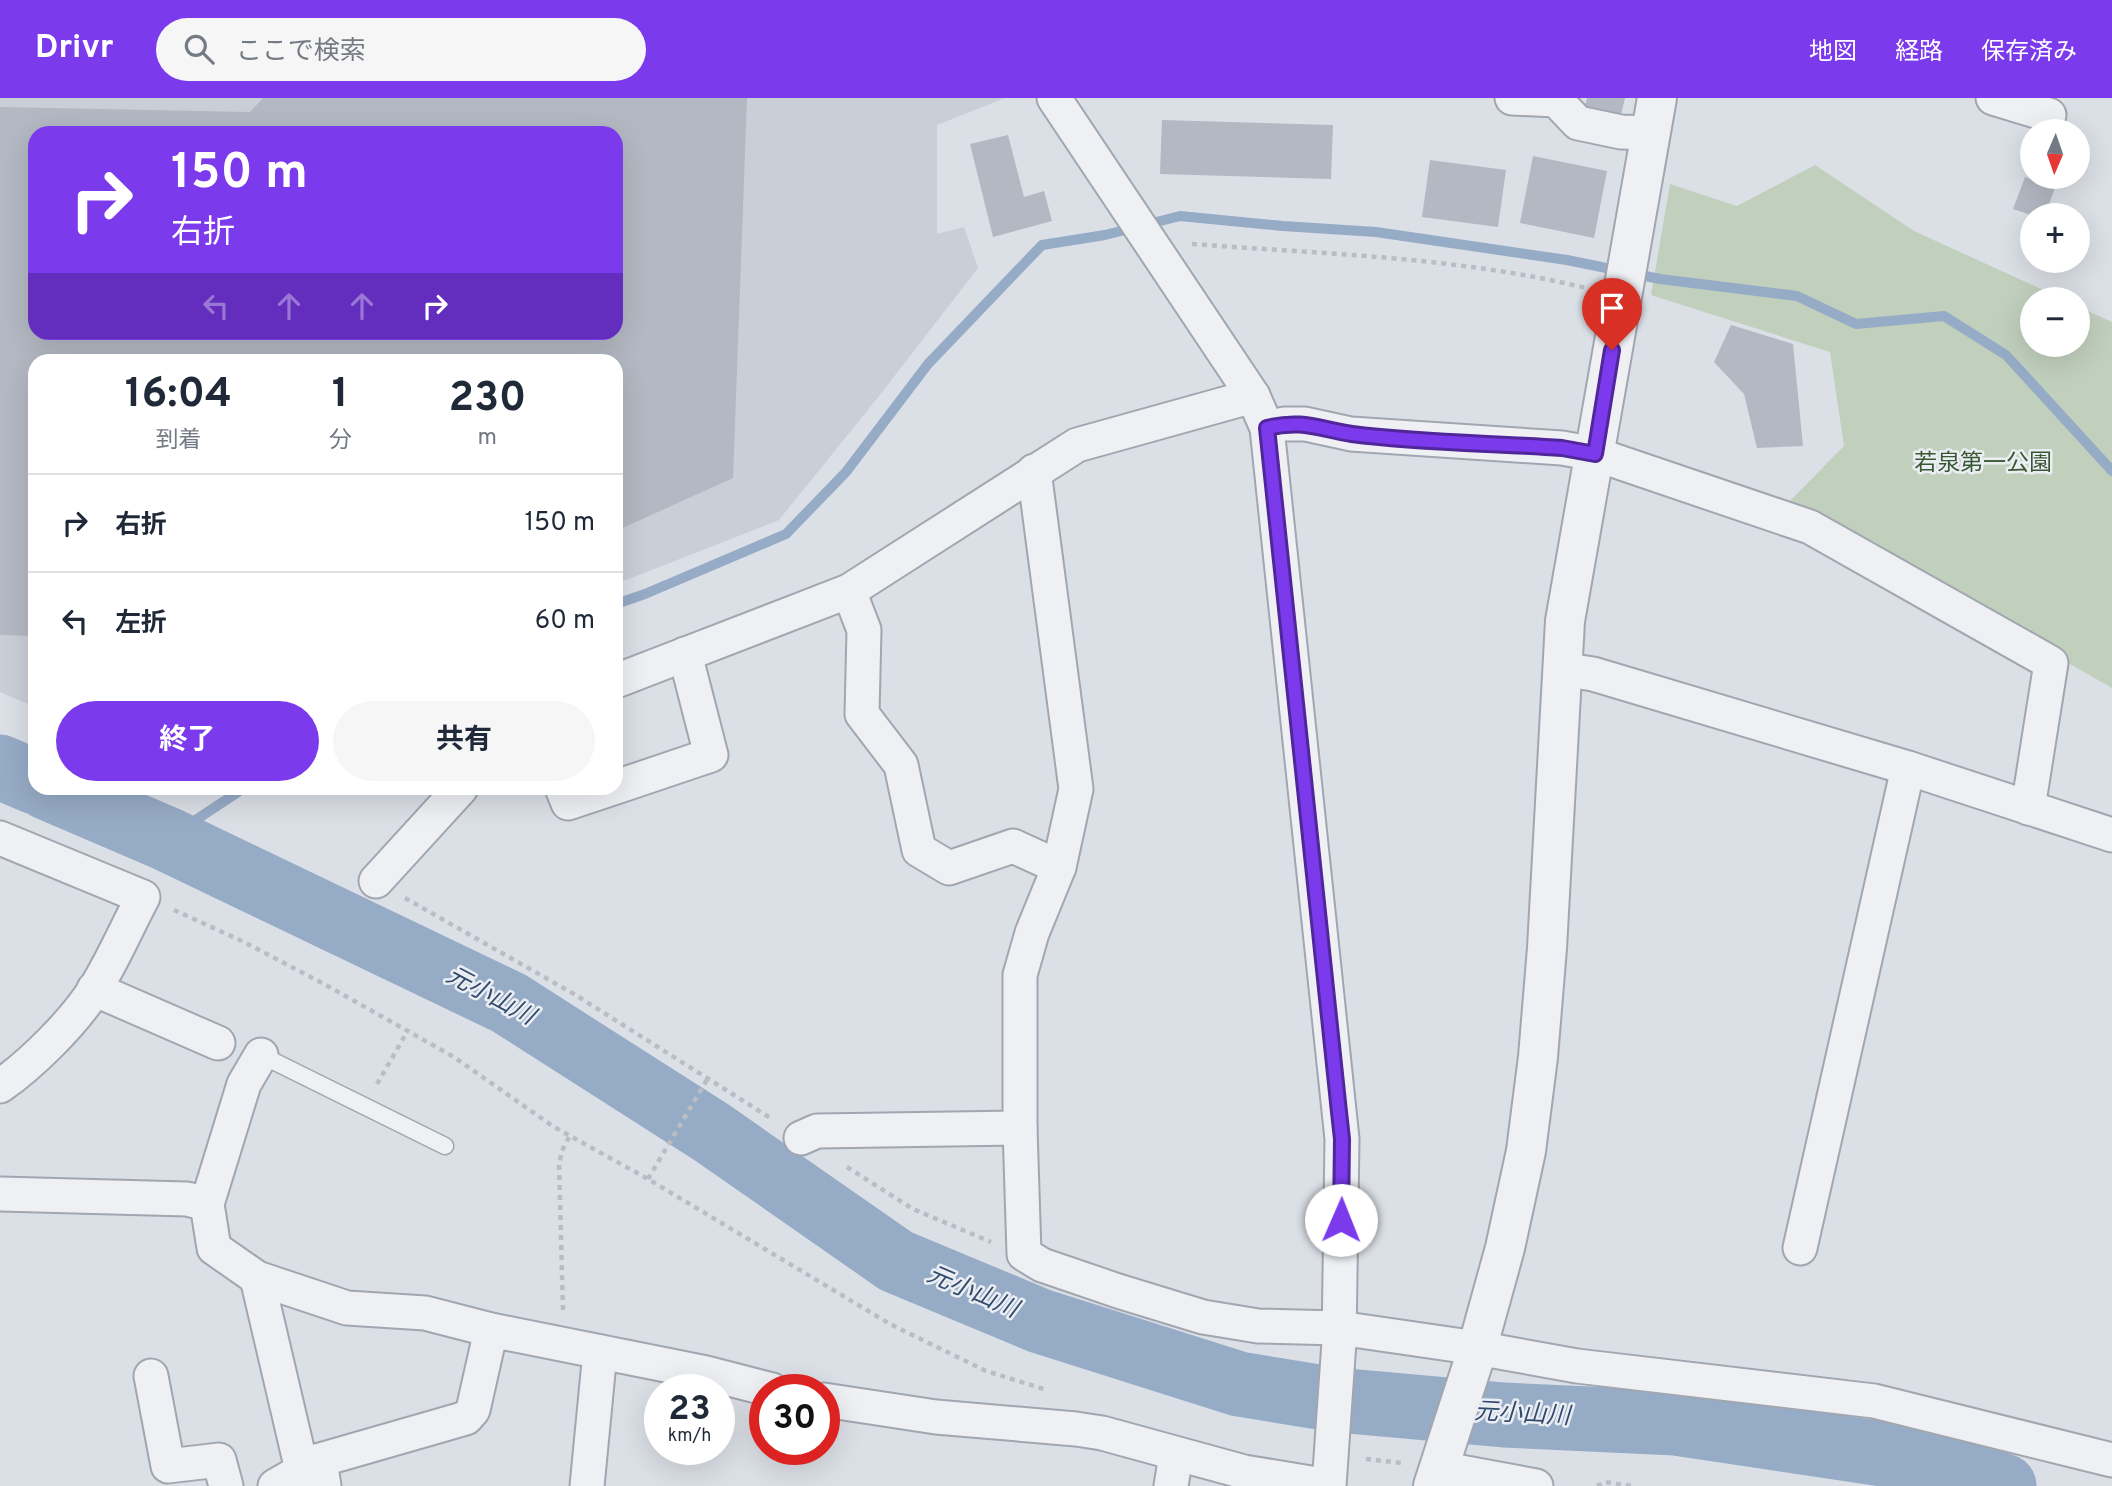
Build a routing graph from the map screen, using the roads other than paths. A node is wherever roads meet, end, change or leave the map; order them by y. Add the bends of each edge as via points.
1 (1054, 98) edge
2 (1512, 98) edge
3 (1993, 98) edge
4 (2049, 115) dead end
5 (1654, 116) edge
6 (1253, 396) junction
7 (1267, 428) junction
8 (1595, 454) junction
9 (1034, 471) junction
10 (849, 591) junction
11 (685, 654) junction
12 (1561, 669) junction
13 (623, 678) edge
14 (1908, 768) junction
15 (623, 784) edge
16 (455, 795) edge
17 (565, 795) edge
18 (592, 795) edge
19 (2028, 808) junction
20 (2112, 835) edge
21 (0, 838) edge
22 (1059, 867) junction
23 (376, 881) road end
24 (94, 989) junction
25 (218, 1043) dead end
26 (261, 1055) joint
27 (0, 1086) edge
28 (1020, 1128) junction
29 (801, 1138) road end
30 (445, 1146) dead end
31 (0, 1194) edge
32 (207, 1203) junction
33 (1800, 1248) dead end
34 (257, 1278) junction
35 (491, 1330) junction
36 (1339, 1335) junction
37 (600, 1352) junction
38 (1476, 1354) junction
39 (151, 1376) dead end
40 (749, 1384) edge
41 (840, 1402) edge
42 (2112, 1460) edge
43 (1432, 1469) edge
44 (1173, 1470) edge
45 (305, 1476) edge
46 (226, 1486) edge
47 (587, 1486) edge
48 (1536, 1486) edge

1 - 6 street
2 - 5 street via 1556,100 1578,123 1621,132
3 - 4 street
5 - 8 street
6 - 7 street
6 - 9 street via 1077,445
7 - 8 street via 1304,424 1351,434
7 - 36 street via 1342,1139
8 - 12 street via 1565,621
8 - 19 street via 1810,527 2051,663
9 - 10 street
9 - 22 street via 1076,789
10 - 11 street
10 - 22 street via 864,630 862,714 901,765 919,850 949,868 1013,846
11 - 13 street
11 - 15 street via 711,755
12 - 14 street via 1593,674
12 - 38 street via 1538,1057 1526,1152 1506,1248
14 - 19 street
14 - 33 street
16 - 23 street
17 - 18 street via 568,803
19 - 20 street
21 - 24 street via 144,897
22 - 28 street via 1020,975
24 - 25 street
24 - 27 street via 55,1037
26 - 30 lane
26 - 32 street via 244,1084
28 - 29 street via 817,1131
28 - 36 street via 1024,1254 1042,1265 1203,1317
31 - 32 street
32 - 34 street via 214,1248
34 - 35 street via 347,1308 425,1313
34 - 45 street
35 - 37 street
35 - 45 street via 473,1410 466,1418
36 - 38 street
36 - 44 street via 1348,1453 1329,1486 1244,1472
37 - 40 street
37 - 47 street
38 - 42 street via 1874,1401
38 - 43 street
39 - 46 street via 168,1466 219,1460
41 - 44 street via 1102,1433
43 - 48 street

